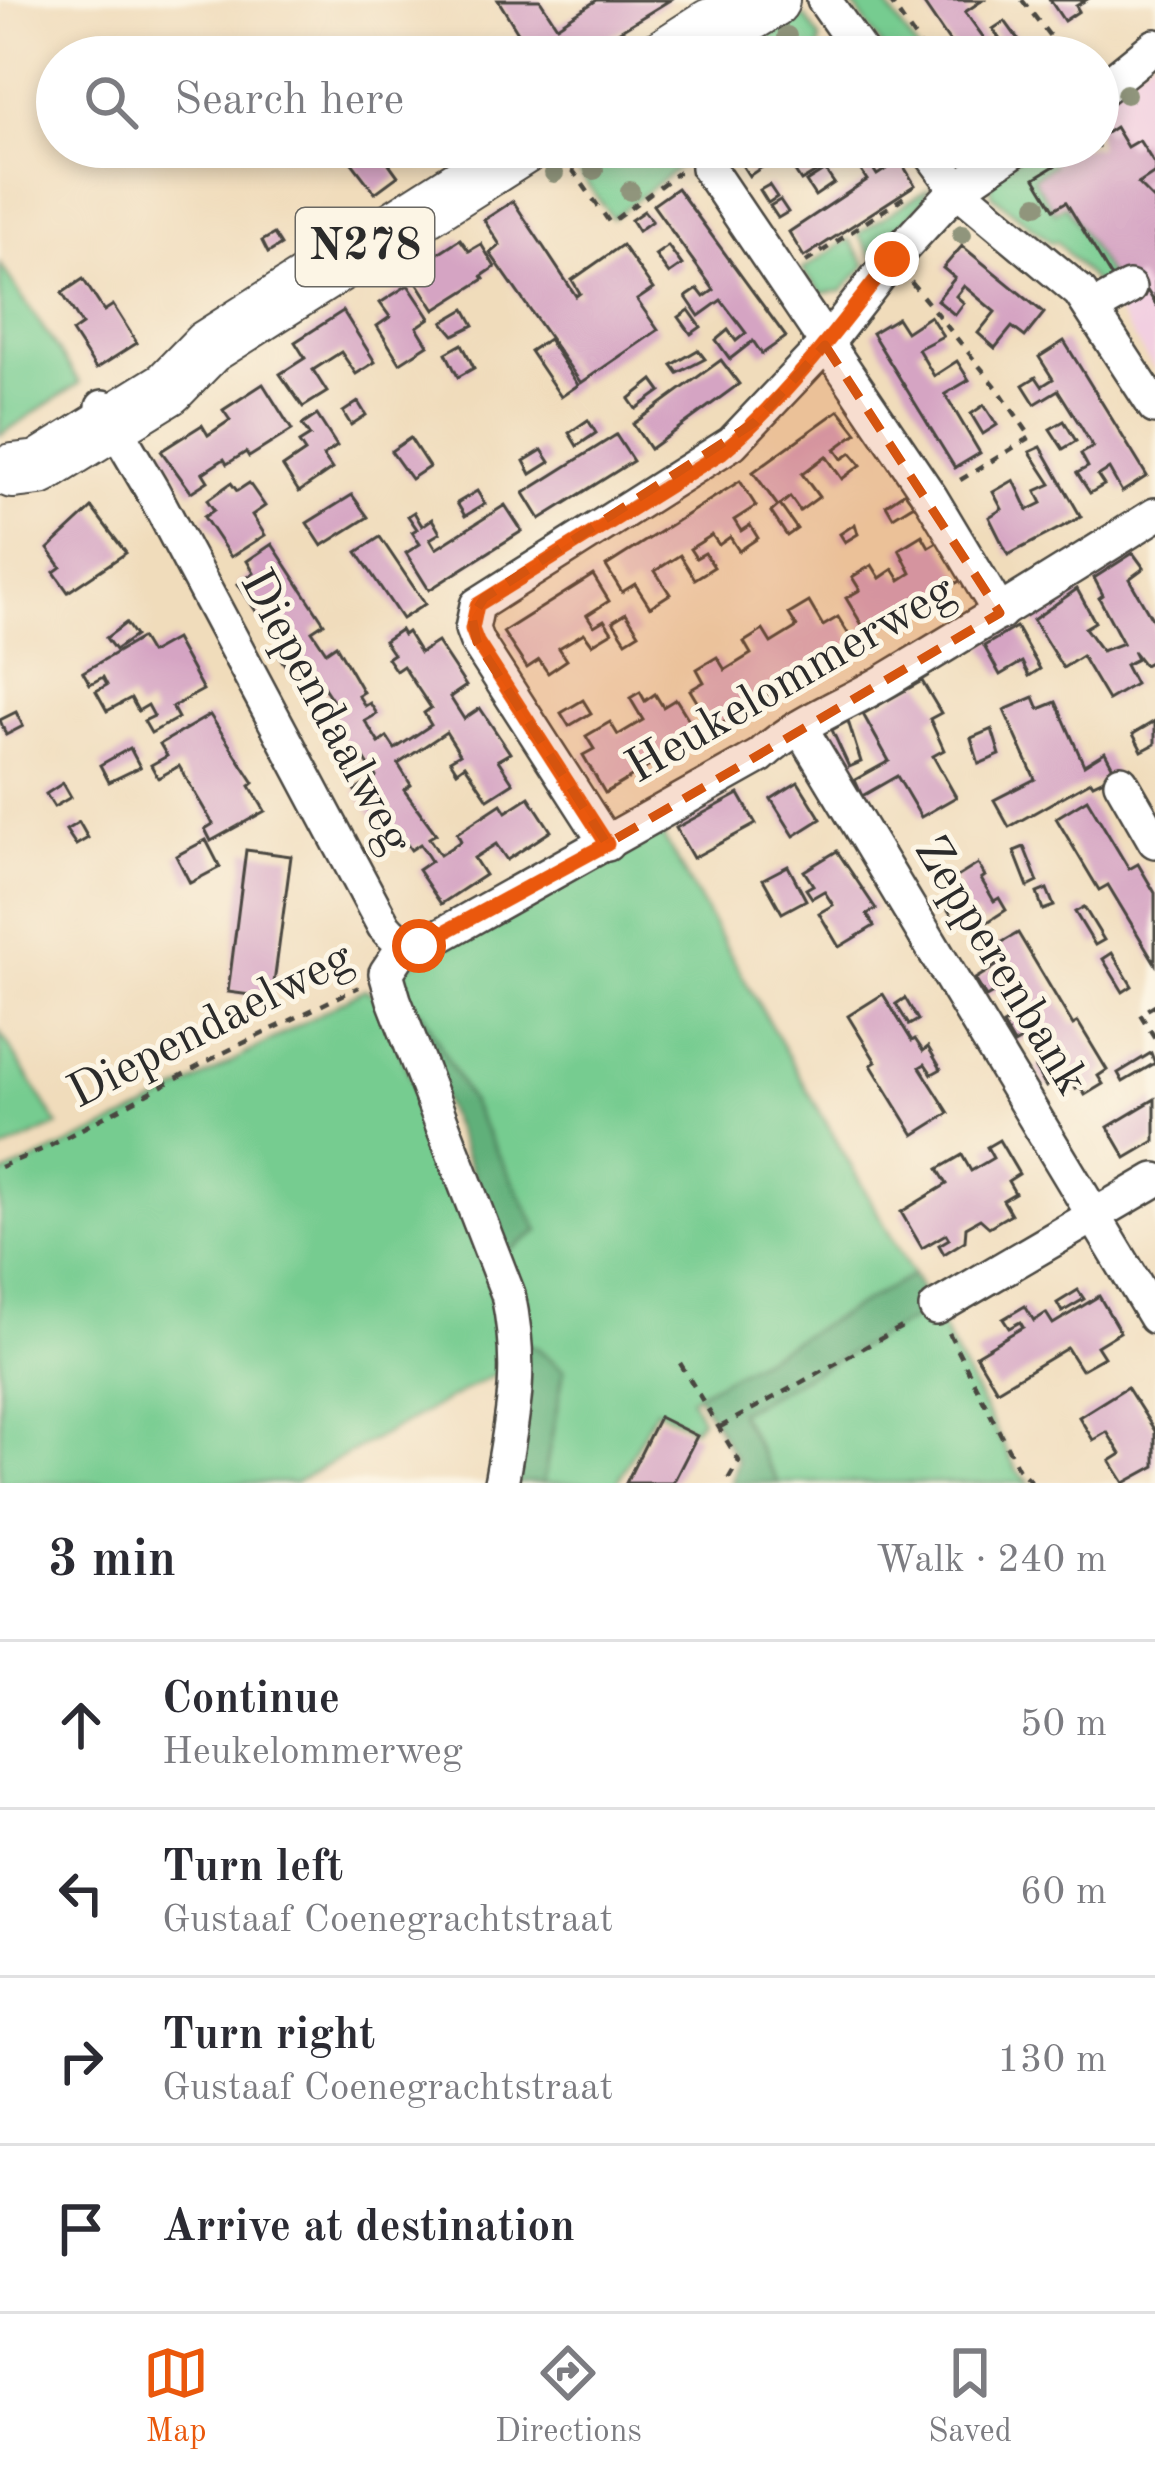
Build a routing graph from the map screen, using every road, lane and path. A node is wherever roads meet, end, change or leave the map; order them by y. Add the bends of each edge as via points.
1 (772, 0) edge
2 (824, 0) edge
3 (889, 0) edge
4 (1022, 0) edge
5 (722, 13) edge
6 (691, 36) edge
7 (843, 36) edge
8 (914, 36) edge
9 (1050, 36) edge
10 (1155, 46) edge
11 (1119, 75) edge
12 (514, 168) edge
13 (559, 168) edge
14 (684, 168) edge
15 (708, 168) edge
16 (942, 169) edge
17 (892, 259) junction
18 (781, 278) junction
19 (1129, 288) dead end
20 (1094, 308) junction
21 (825, 345) junction
22 (1155, 407) edge
23 (106, 412) junction
24 (6, 475) edge
25 (931, 498) junction
26 (1155, 514) edge
27 (1000, 613) junction
28 (800, 727) junction
29 (1121, 782) dead end
30 (1155, 841) edge
31 (607, 844) junction
32 (406, 943) junction
33 (386, 973) junction
34 (1155, 1005) edge
35 (1155, 1039) edge
36 (0, 1167) edge
37 (1155, 1180) edge
38 (1094, 1215) junction
39 (936, 1308) junction
40 (1155, 1317) edge
41 (680, 1363) dead end
42 (720, 1427) junction
43 (501, 1483) edge
44 (726, 1483) edge
45 (1033, 1483) edge

1 - 5 main road via 751,13
2 - 7 street
3 - 8 path
4 - 9 path
5 - 6 main road
10 - 11 street
12 - 23 main road, N278 via 208,347 168,388
13 - 14 path via 610,223
15 - 18 street
16 - 17 street
16 - 18 path
16 - 20 street
17 - 21 street
17 - 25 path via 1031,437
18 - 21 street
19 - 20 street
20 - 22 street
21 - 25 street
21 - 31 street via 721,453 477,605 477,642
23 - 24 main road, N278 via 39,468
23 - 32 street, Diependaalweg via 384,926
25 - 27 street
26 - 27 street, Heukelommerweg
27 - 28 street, Heukelommerweg
28 - 31 street, Heukelommerweg
28 - 38 street, Zepperenbank
29 - 30 street
31 - 32 street, Heukelommerweg via 429,942
32 - 33 street
33 - 36 path, Diependaelweg
33 - 43 street via 508,1294 518,1379
34 - 35 path via 1140,1014
37 - 38 street
38 - 39 street
38 - 40 street, Zepperenbank
39 - 42 path
39 - 45 path
41 - 42 path
42 - 44 path via 739,1461

